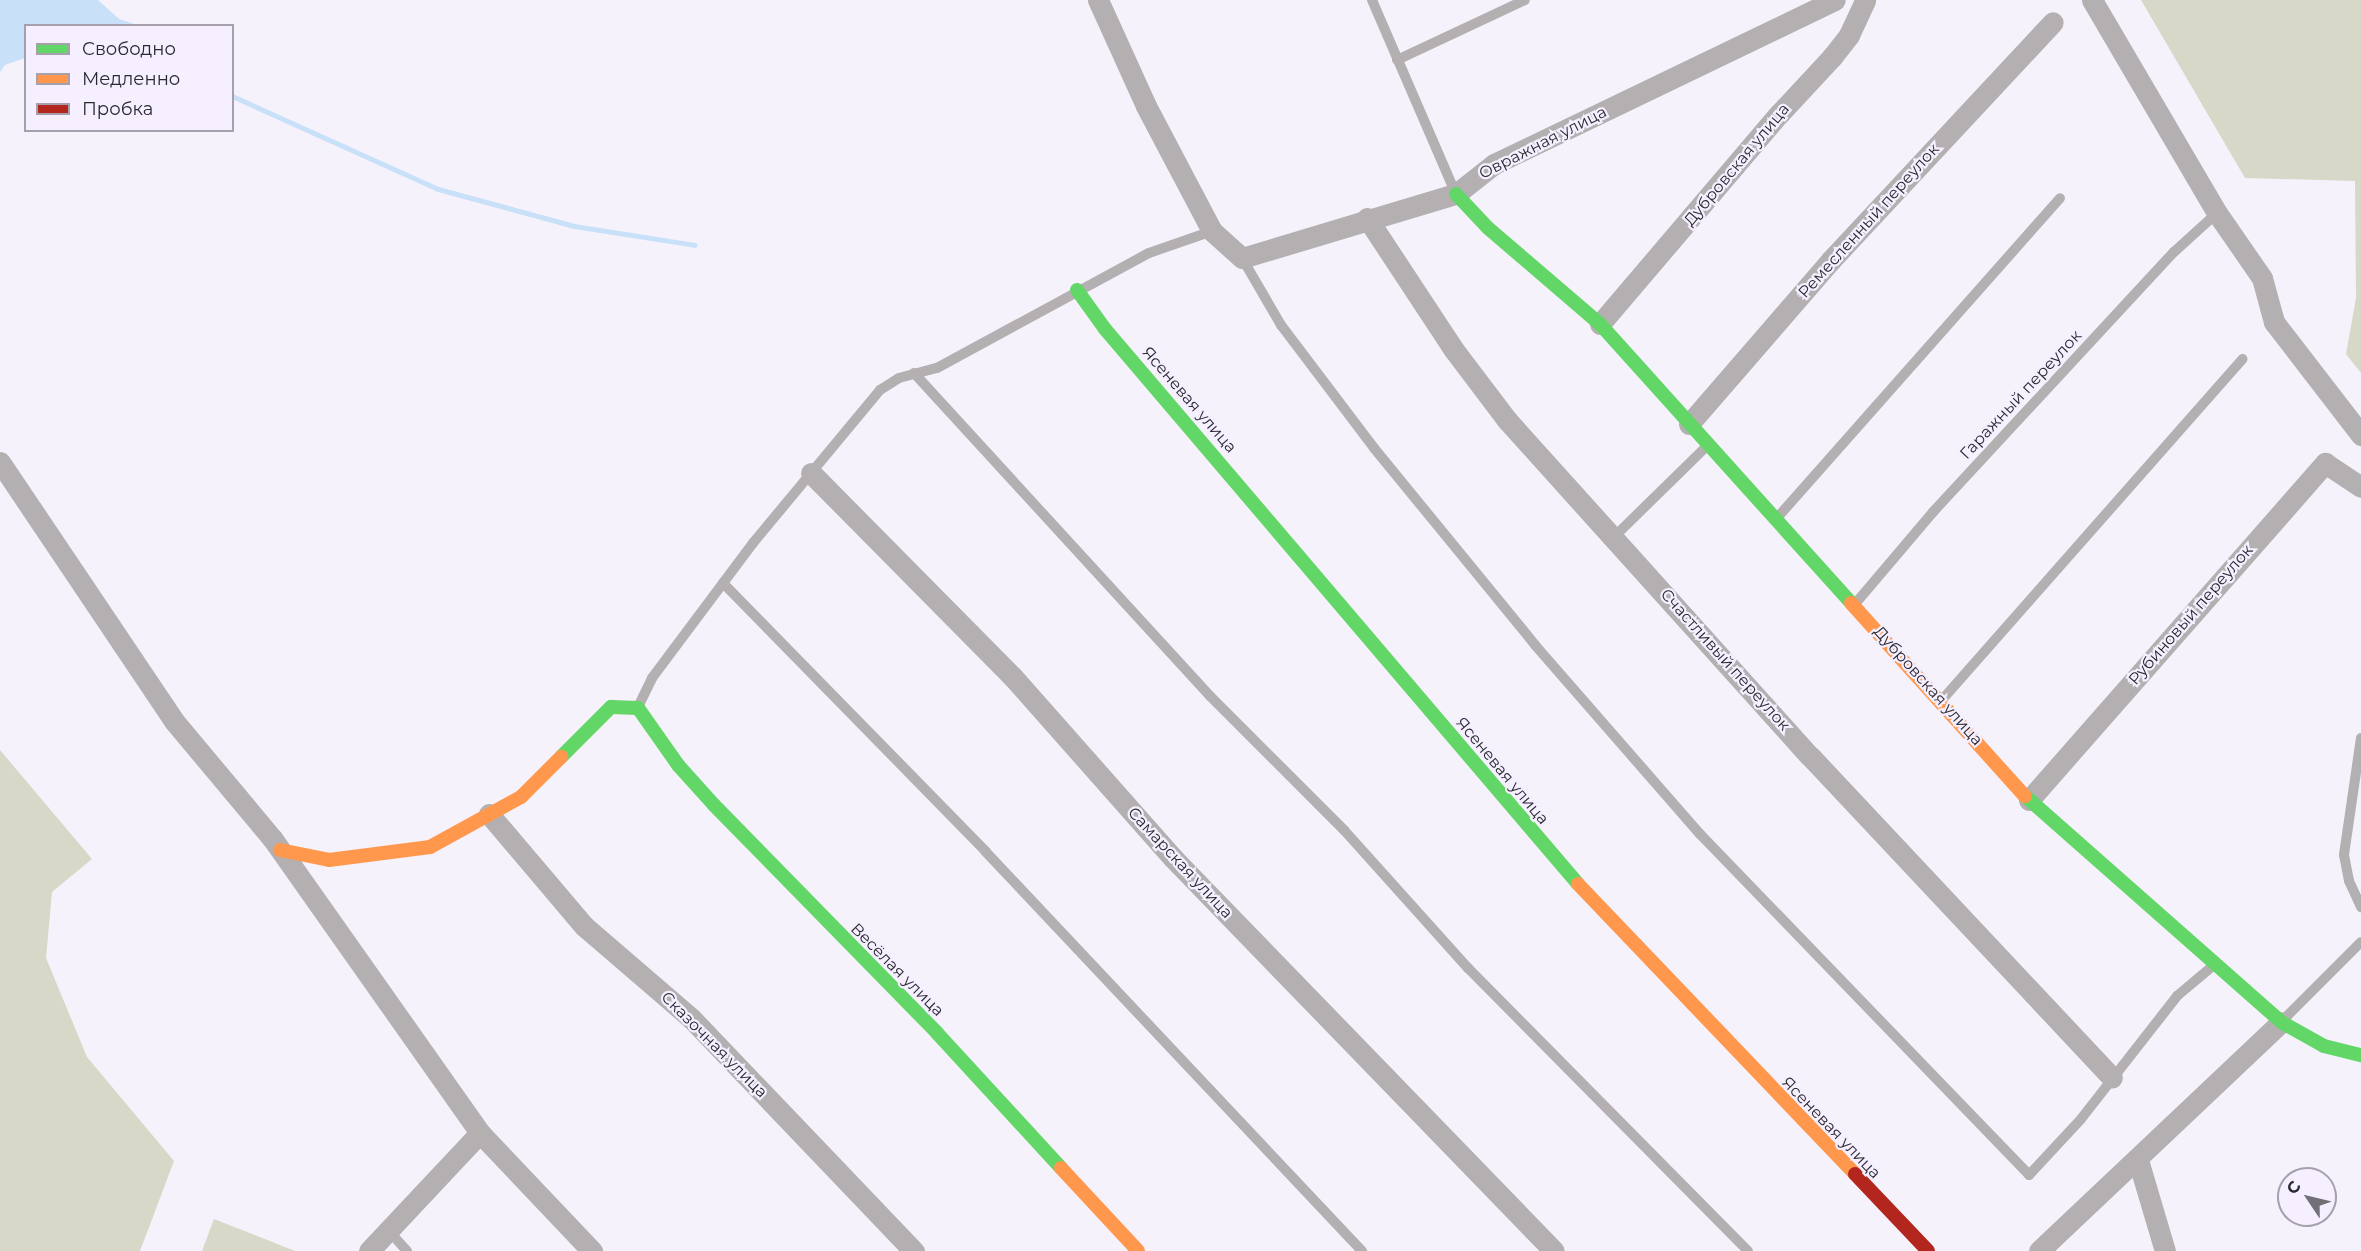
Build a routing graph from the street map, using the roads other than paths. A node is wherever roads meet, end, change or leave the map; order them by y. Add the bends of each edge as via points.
1 (1098, 0) edge
2 (1372, 0) edge
3 (1526, 0) edge
4 (1836, 0) edge
5 (1865, 0) edge
6 (2092, 0) edge
7 (2053, 22) dead end
8 (1397, 60) junction
9 (1456, 194) junction
10 (2060, 198) dead end
11 (2217, 213) junction
12 (1367, 218) junction
13 (1212, 231) junction
14 (1242, 258) junction
15 (1077, 290) junction
16 (1600, 324) junction
17 (2243, 360) dead end
18 (914, 373) junction
19 (1689, 424) junction
20 (2361, 435) edge
21 (1709, 444) junction
22 (0, 462) edge
23 (811, 473) junction
24 (2361, 487) edge
25 (1777, 518) junction
26 (1615, 536) junction
27 (723, 583) junction
28 (1854, 604) junction
29 (1941, 701) junction
30 (638, 708) junction
31 (2361, 738) edge
32 (2028, 800) junction
33 (489, 814) junction
34 (280, 850) junction
35 (2361, 907) edge
36 (2361, 942) edge
37 (2217, 963) junction
38 (2282, 1022) junction
39 (2361, 1055) edge
40 (2112, 1078) junction
41 (480, 1133) junction
42 (2138, 1160) junction
43 (388, 1231) junction
44 (369, 1251) edge
45 (407, 1251) edge
46 (592, 1251) edge
47 (914, 1251) edge
48 (1138, 1251) edge
49 (1362, 1251) edge
50 (1554, 1251) edge
51 (1748, 1251) edge
52 (1928, 1251) edge
53 (2039, 1251) edge
54 (2165, 1251) edge

1 - 13 street via 1146,106
2 - 8 lane
3 - 8 lane
4 - 9 street, Овражная улица via 1494,164
5 - 16 street, Дубровская улица via 1849,35 1832,57
6 - 11 street
7 - 19 street, Ремесленный переулок via 1831,261
8 - 9 lane
9 - 12 street, Овражная улица
9 - 16 street, Дубровская улица via 1488,228
10 - 25 lane
11 - 20 street via 2262,279 2274,322
11 - 28 lane, Гаражный переулок via 2174,252 1965,477
12 - 14 street, Овражная улица
12 - 26 street, Счастливый переулок via 1454,350 1507,420
13 - 14 street
13 - 15 lane via 1149,253
14 - 40 lane via 1281,325 1535,645 1700,834 2029,1175
15 - 18 lane via 937,368
15 - 52 street, Ясеневая улица via 1573,878
16 - 19 street, Дубровская улица
17 - 29 lane
18 - 23 lane via 880,390
18 - 51 lane via 1210,696 1344,830 1468,968
19 - 21 street, Дубровская улица
21 - 25 street, Дубровская улица
21 - 26 lane
22 - 34 street via 174,721
23 - 27 lane
23 - 50 street, Самарская улица via 997,660 1173,858
24 - 32 street, Рубиновый переулок via 2325,463
25 - 28 street, Дубровская улица
26 - 40 street, Счастливый переулок via 1810,756
27 - 30 lane via 652,678
27 - 49 lane via 985,851
28 - 29 street, Дубровская улица
29 - 32 street, Дубровская улица
30 - 33 street via 611,707 521,797
30 - 48 street, Весёлая улица via 678,765 714,805 937,1033
31 - 35 lane via 2344,855 2349,881
32 - 37 street, Дубровская улица
33 - 34 street via 430,847 329,860
33 - 47 street, Сказочная улица via 584,926 691,1018
34 - 41 street
36 - 38 lane
37 - 38 street, Дубровская улица
37 - 40 lane via 2177,996
38 - 39 street, Дубровская улица via 2324,1046
38 - 42 street
41 - 43 street
41 - 46 street
42 - 53 street
42 - 54 street
43 - 44 street
43 - 45 lane

